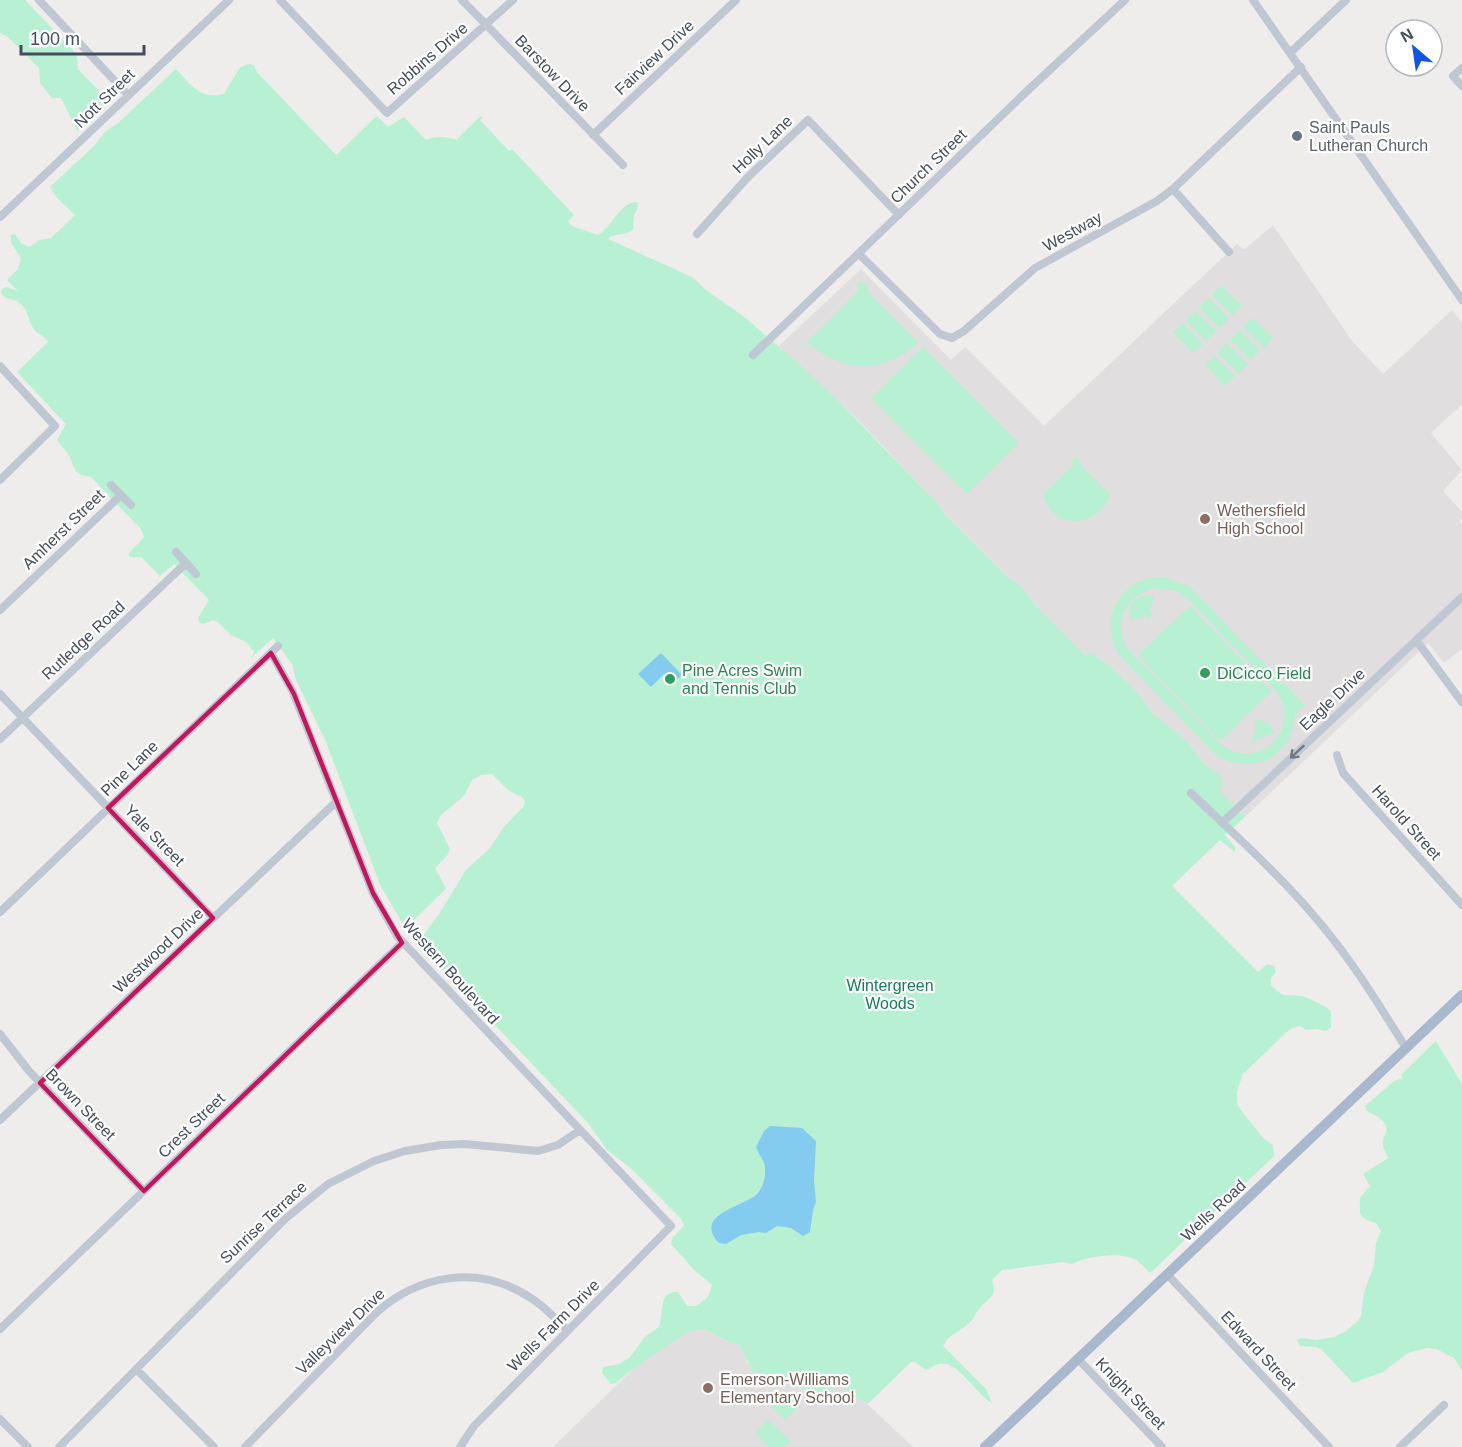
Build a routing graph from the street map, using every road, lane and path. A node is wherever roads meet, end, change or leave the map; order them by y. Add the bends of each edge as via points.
1 (39, 0) edge
2 (229, 0) edge
3 (280, 0) edge
4 (462, 0) edge
5 (513, 0) edge
6 (735, 0) edge
7 (1125, 0) edge
8 (1253, 0) edge
9 (1346, 0) edge
10 (486, 26) junction
11 (1291, 52) junction
12 (1301, 67) junction
13 (1462, 68) edge
14 (1462, 86) edge
15 (129, 95) junction
16 (593, 135) junction
17 (623, 165) dead end
18 (1173, 189) junction
19 (898, 215) junction
20 (0, 217) edge
21 (697, 234) dead end
22 (1229, 252) dead end
23 (859, 254) junction
24 (1460, 294) edge
25 (753, 355) dead end
26 (0, 366) edge
27 (0, 480) edge
28 (111, 485) dead end
29 (121, 495) junction
30 (131, 505) dead end
31 (176, 552) dead end
32 (186, 563) junction
33 (196, 574) dead end
34 (1462, 597) edge
35 (0, 610) edge
36 (1416, 640) junction
37 (278, 646) dead end
38 (271, 653) junction
39 (0, 694) edge
40 (1462, 702) edge
41 (23, 718) junction
42 (0, 739) edge
43 (1337, 755) dead end
44 (1191, 793) dead end
45 (337, 801) junction
46 (108, 808) junction
47 (1222, 823) junction
48 (1462, 905) edge
49 (0, 912) edge
50 (213, 918) junction
51 (402, 943) junction
52 (1462, 994) edge
53 (0, 1034) edge
54 (1406, 1048) junction
55 (40, 1083) junction
56 (0, 1120) edge
57 (580, 1130) junction
58 (144, 1191) junction
59 (671, 1226) joint
60 (1167, 1274) junction
61 (0, 1329) edge
62 (568, 1331) junction
63 (1078, 1359) junction
64 (136, 1369) junction
65 (1444, 1405) dead end
66 (0, 1419) edge
67 (28, 1447) edge
68 (59, 1447) edge
69 (214, 1447) edge
70 (245, 1447) edge
71 (460, 1447) edge
72 (985, 1447) edge
73 (1162, 1447) edge
74 (1329, 1447) edge
75 (1400, 1447) edge

1 - 15 street
2 - 15 street, Nott Street
3 - 10 street, Robbins Drive via 387,113
4 - 10 street, Barstow Drive
5 - 10 street, Robbins Drive
6 - 16 street, Fairview Drive
7 - 19 street, Church Street
8 - 11 street
9 - 11 street
10 - 16 street, Barstow Drive
11 - 12 street
12 - 18 street, Westway
12 - 24 street
13 - 14 street via 1453,76
15 - 20 street, Nott Street
16 - 17 street, Barstow Drive
18 - 22 street
18 - 23 street, Westway via 1035,268 952,338 939,334
19 - 21 street, Holly Lane via 808,120 747,178
19 - 23 street, Church Street
23 - 25 street, Church Street
26 - 27 street via 55,426
28 - 29 street, Amherst Street
29 - 30 street, Amherst Street
29 - 35 street, Amherst Street
31 - 32 street
32 - 33 street
32 - 41 street, Rutledge Road
34 - 36 street, Eagle Drive
36 - 40 street
36 -> 47 street, Eagle Drive
37 - 38 street, Pine Lane
38 - 45 street, Western Boulevard via 292,690
38 - 46 street, Pine Lane
39 - 41 street, Yale Street
41 - 42 street, Rutledge Road
41 - 46 street, Yale Street
43 - 48 street, Harold Street via 1343,773
44 - 47 street
45 - 50 street, Westwood Drive
45 - 51 street, Western Boulevard via 377,901
46 - 49 street, Pine Lane
46 - 50 street, Yale Street
47 - 54 street via 1276,873 1320,923 1350,961
50 - 55 street, Westwood Drive
51 - 57 street, Western Boulevard
51 - 58 street, Crest Street
52 - 54 main road, Wells Road
53 - 55 street, Brown Street
54 - 60 main road, Wells Road
55 - 56 street, Westwood Drive
55 - 58 street, Brown Street
57 - 59 street, Western Boulevard
57 - 64 street, Sunrise Terrace via 546,1150 441,1145 390,1155 343,1176 292,1213
58 - 61 street, Crest Street
59 - 62 street, Wells Farm Drive
60 - 63 main road, Wells Road
60 - 74 street, Edward Street
62 - 70 street, Valleyview Drive via 532,1298 503,1284 460,1278 419,1285 378,1312
62 - 71 street, Wells Farm Drive via 474,1426
63 - 72 main road, Wells Road
63 - 73 street, Knight Street
64 - 68 street, Sunrise Terrace
64 - 69 street
65 - 75 street
66 - 67 street

